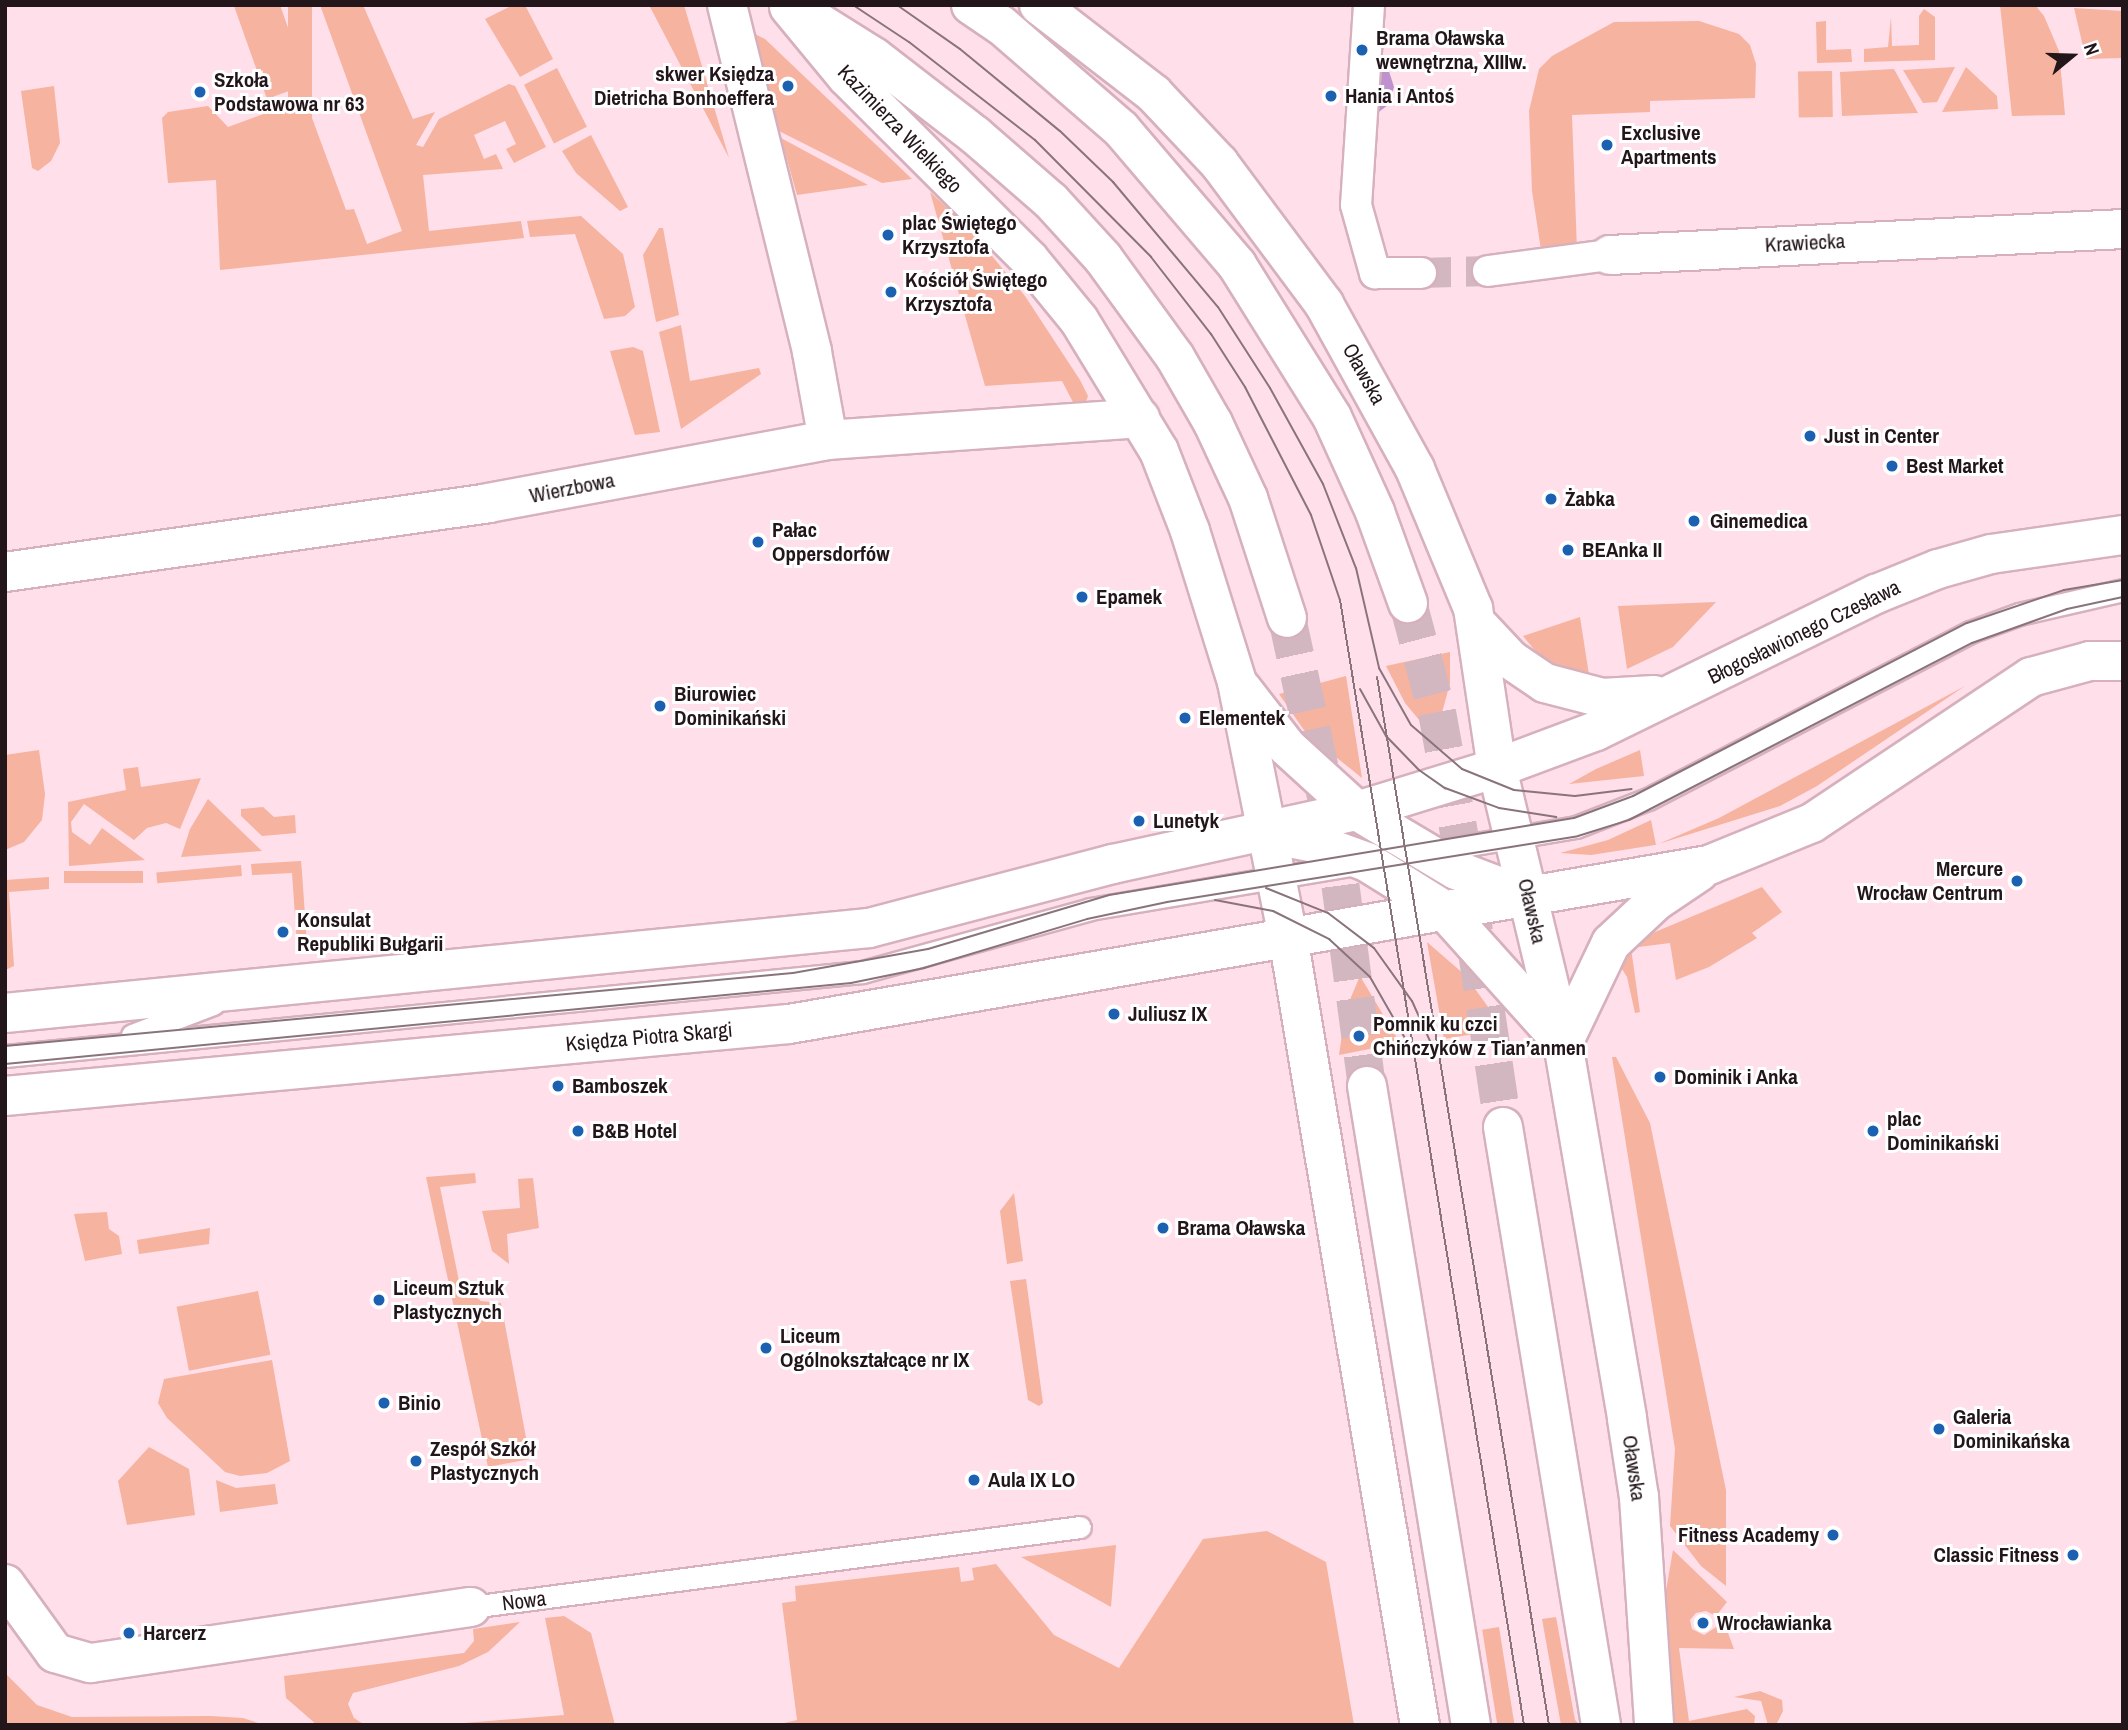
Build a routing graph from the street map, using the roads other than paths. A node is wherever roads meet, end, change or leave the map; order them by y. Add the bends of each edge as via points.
1 (727, 5) edge
2 (789, 5) edge
3 (971, 5) edge
4 (1369, 5) edge
5 (1055, 11) edge
6 (2123, 229) edge
7 (1611, 255) joint
8 (1488, 271) tunnel mouth
9 (1421, 273) tunnel mouth
10 (1140, 418) junction
11 (828, 440) junction
12 (2123, 536) edge
13 (5, 572) edge
14 (2123, 590) edge
15 (1408, 603) tunnel mouth
16 (1287, 618) tunnel mouth
17 (1478, 625) junction
18 (2123, 661) edge
19 (1237, 682) junction
20 (1685, 689) junction
21 (1497, 768) junction
22 (1357, 811) junction
23 (1265, 834) junction
24 (1515, 839) junction
25 (1422, 853) junction
26 (1367, 862) junction
27 (1709, 865) junction
28 (1275, 876) junction
29 (1529, 897) junction
30 (1444, 910) junction
31 (1288, 937) junction
32 (803, 979) junction
33 (246, 991) junction
34 (5, 1013) edge
35 (849, 1014) junction
36 (1563, 1043) junction
37 (103, 1046) junction
38 (5, 1056) edge
39 (1367, 1086) tunnel mouth
40 (5, 1096) edge
41 (1503, 1126) tunnel mouth
42 (1080, 1527) dead end
43 (5, 1584) edge
44 (471, 1607) joint
45 (1420, 1725) edge
46 (1471, 1725) edge
47 (1601, 1725) edge
48 (1654, 1725) edge

1 - 11 street via 812,352
2 - 10 street, Kazimierza Wielkiego via 847,78 1036,268 1079,320
2 - 16 street via 874,57 993,149 1051,201 1103,258 1175,357 1213,423 1248,498
3 - 15 street via 1000,24 1121,129 1237,265 1297,355 1338,430 1375,512
4 - 9 street via 1356,205 1375,273
5 - 17 street, Oławska via 1154,94 1219,163 1324,304 1415,469
6 - 7 street, Krawiecka
7 - 8 street, Krawiecka
10 - 11 street, Wierzbowa
10 - 19 street via 1159,451 1191,531
11 - 13 street, Wierzbowa via 488,503
12 - 20 street, Błogosławionego Czesława via 1991,554 1938,569 1876,594
14 - 24 lane via 2019,614 1970,632 1648,799 1576,827
17 - 20 street via 1511,660 1545,683 1572,694 1628,699
17 - 21 street, Oławska
18 - 27 street via 2090,661 2031,677 1812,823
19 - 22 street via 1287,747
19 - 23 street
20 - 21 street, Błogosławionego Czesława via 1596,731
21 - 22 street, Błogosławionego Czesława
21 - 24 street, Oławska
22 - 23 street, Błogosławionego Czesława
22 - 25 street
23 - 26 street via 1315,843
23 - 28 street
23 - 33 street via 1113,864 869,928
24 - 25 lane
24 - 29 street, Oławska
25 - 26 lane
25 - 29 street
26 - 28 lane
26 - 30 street
27 - 29 street
27 - 36 street via 1656,901 1611,943
28 - 31 street
28 - 32 lane via 1090,909 947,952 862,972
29 - 30 street, Księdza Piotra Skargi
29 - 36 street, Oławska
30 - 31 street, Księdza Piotra Skargi
30 - 36 street
31 - 35 street, Księdza Piotra Skargi
31 - 45 street
32 - 35 lane
32 - 37 lane
33 - 34 street
33 - 37 lane
35 - 40 street, Księdza Piotra Skargi via 789,1024
36 - 48 street, Oławska via 1639,1497
37 - 38 lane
39 - 46 street
41 - 47 street
42 - 44 lane, Nowa
43 - 44 street, Nowa via 55,1653 91,1662

